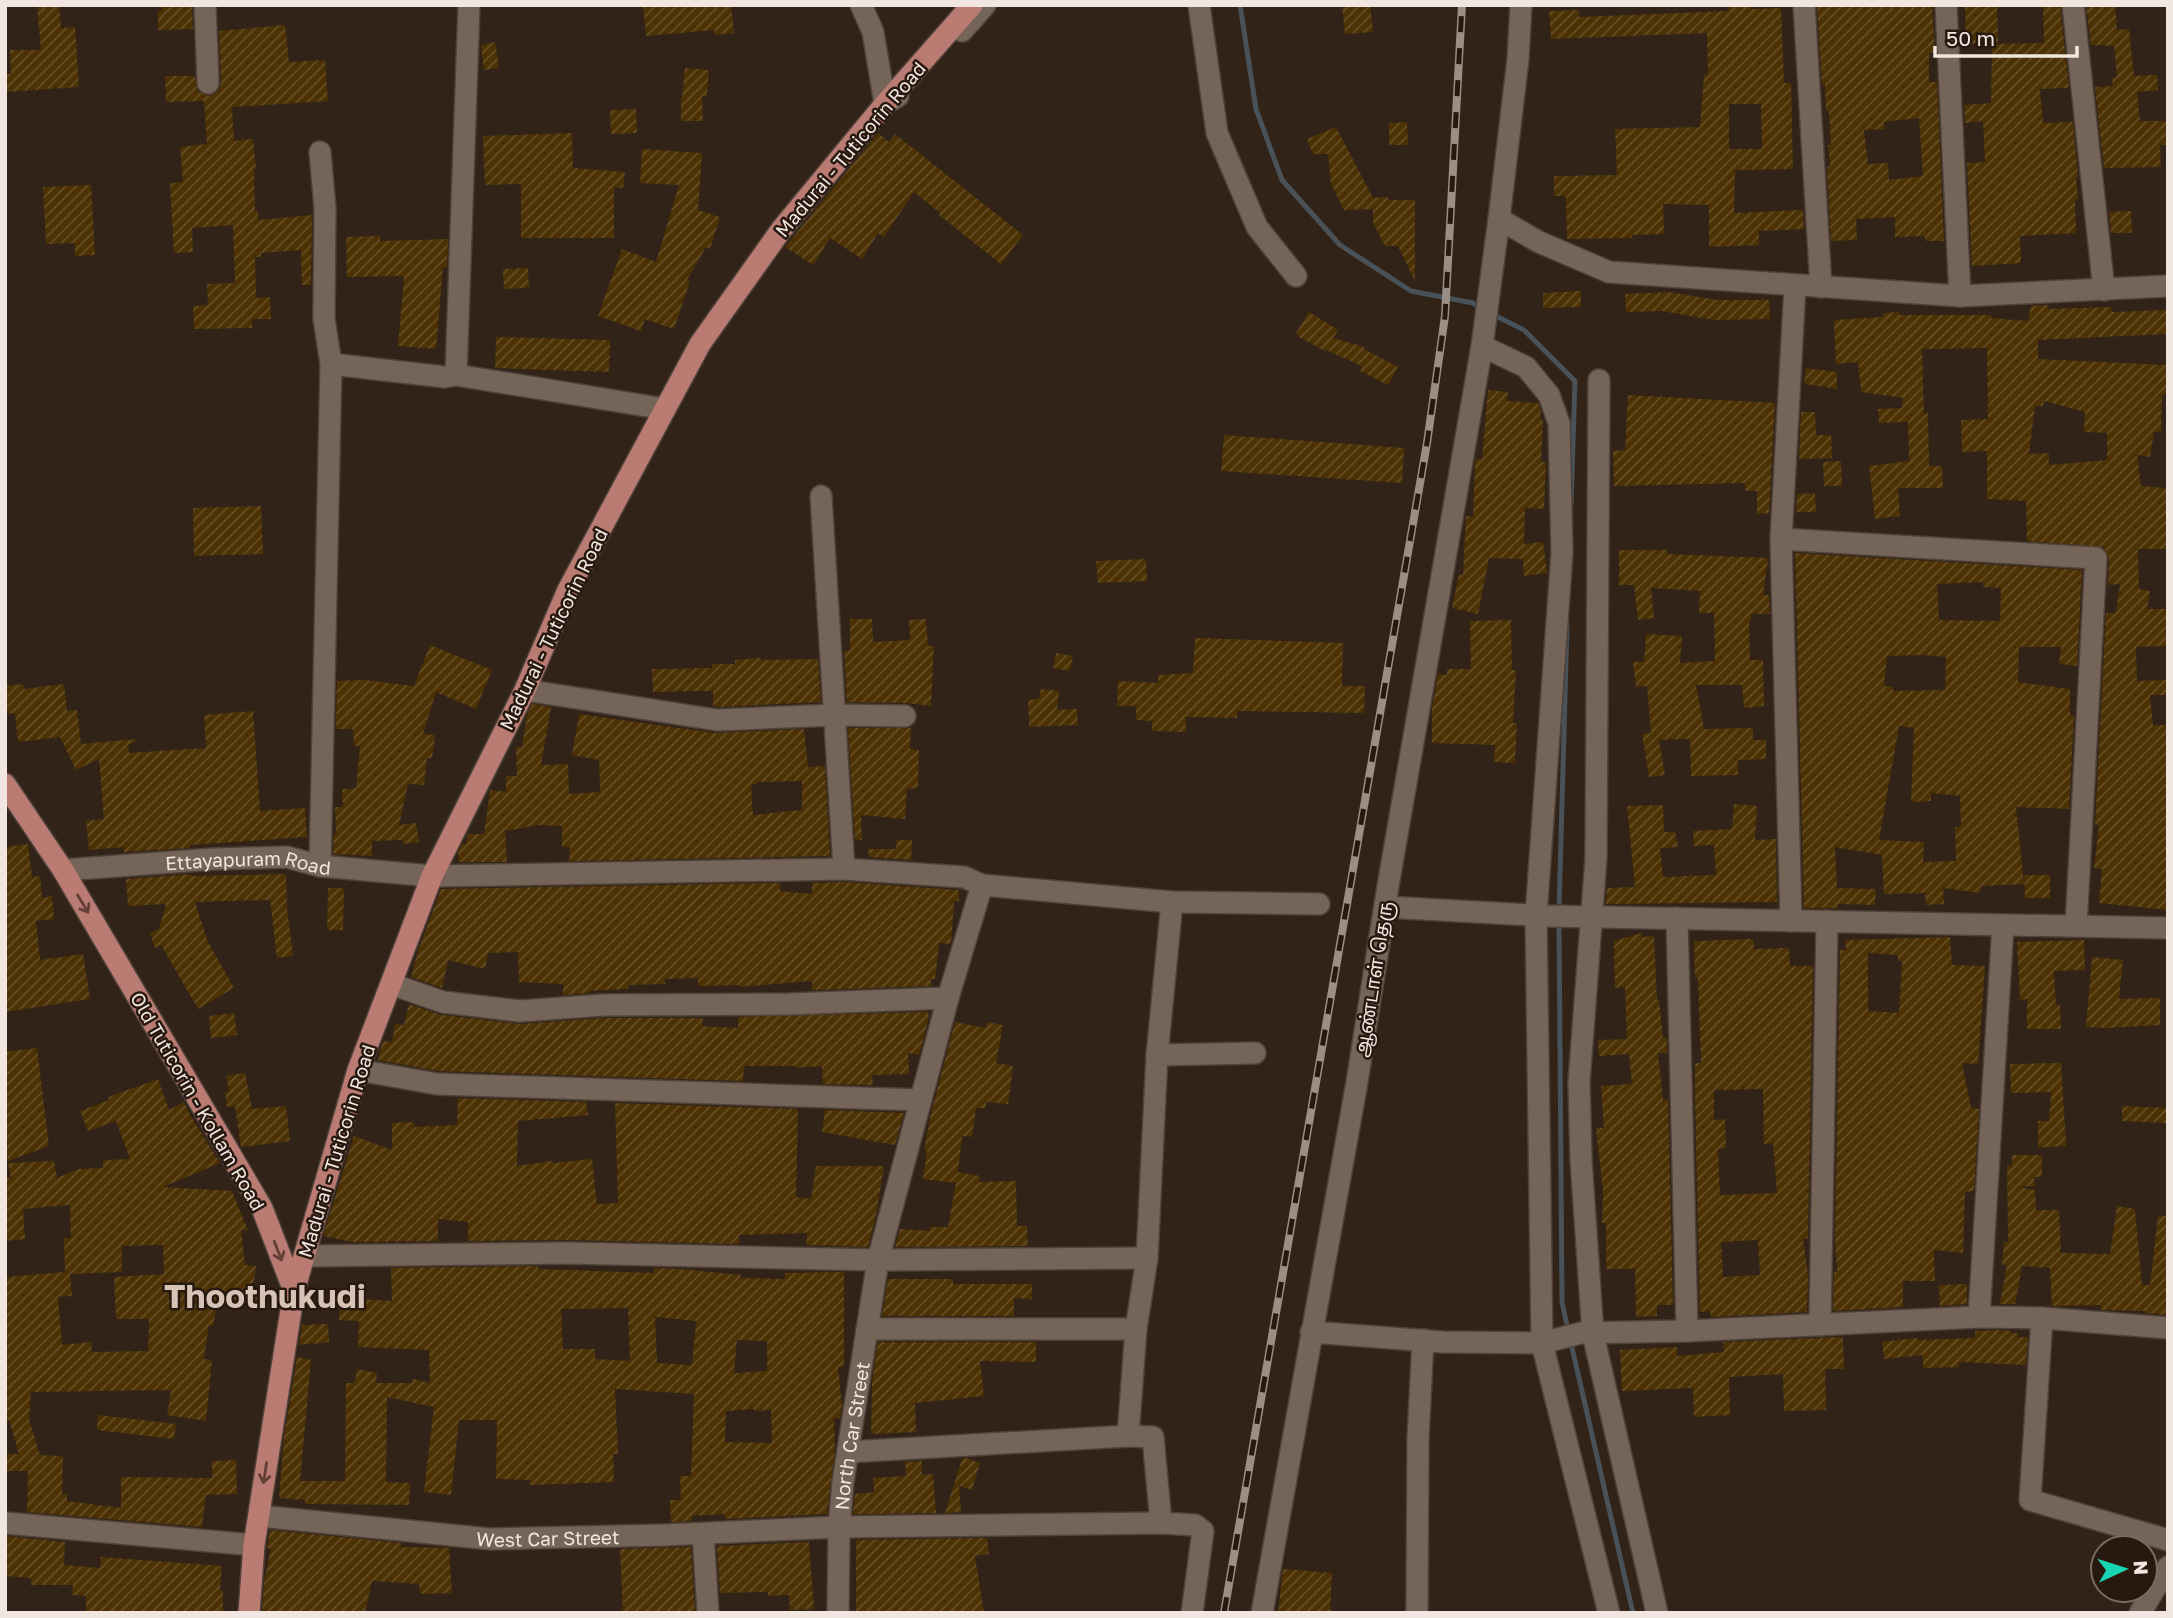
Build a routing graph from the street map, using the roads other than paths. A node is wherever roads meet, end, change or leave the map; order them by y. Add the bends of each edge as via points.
1 (205, 5) edge
2 (469, 5) edge
3 (861, 5) edge
4 (972, 5) edge
5 (985, 5) edge
6 (1199, 5) edge
7 (1521, 5) edge
8 (1804, 5) edge
9 (1946, 5) edge
10 (2073, 5) edge
11 (208, 83) dead end
12 (885, 104) junction
13 (320, 152) dead end
14 (1499, 219) junction
15 (1296, 276) dead end
16 (1795, 286) junction
17 (2168, 286) edge
18 (1821, 287) junction
19 (2104, 290) junction
20 (1960, 296) junction
21 (1482, 345) junction
22 (331, 364) junction
23 (456, 375) junction
24 (1599, 380) dead end
25 (665, 409) junction
26 (821, 496) dead end
27 (1782, 539) junction
28 (525, 690) junction
29 (835, 715) junction
30 (905, 716) dead end
31 (5, 784) edge
32 (12, 805) edge
33 (320, 866) junction
34 (845, 869) junction
35 (62, 870) junction
36 (432, 876) junction
37 (982, 885) junction
38 (1172, 902) junction
39 (1319, 904) dead end
40 (1385, 907) junction
41 (1541, 916) junction
42 (1581, 916) junction
43 (1677, 918) junction
44 (1791, 920) junction
45 (1827, 921) junction
46 (2003, 925) junction
47 (2076, 926) junction
48 (2168, 928) edge
49 (391, 984) junction
50 (948, 998) junction
51 (1255, 1053) dead end
52 (1157, 1055) junction
53 (358, 1070) junction
54 (921, 1100) junction
55 (304, 1256) junction
56 (1147, 1258) junction
57 (878, 1260) junction
58 (294, 1291) junction
59 (1979, 1317) junction
60 (2042, 1318) junction
61 (1820, 1325) junction
62 (2168, 1328) edge
63 (867, 1329) junction
64 (1136, 1329) junction
65 (1687, 1331) junction
66 (1311, 1332) junction
67 (1587, 1333) junction
68 (1423, 1340) junction
69 (1549, 1342) junction
70 (1128, 1436) junction
71 (848, 1452) junction
72 (259, 1516) junction
73 (5, 1523) edge
74 (1161, 1523) junction
75 (839, 1527) junction
76 (704, 1534) junction
77 (2168, 1540) edge
78 (254, 1545) junction
79 (2168, 1567) edge
80 (249, 1613) edge
81 (708, 1613) edge
82 (838, 1613) edge
83 (1192, 1613) edge
84 (1262, 1613) edge
85 (1417, 1613) edge
86 (1609, 1613) edge
87 (1657, 1613) edge
88 (2140, 1613) edge

1 - 11 street
2 - 23 street
3 - 12 street via 873,32
4 - 12 main road, Madurai - Tuticorin Road
5 - 12 street via 909,91
6 - 15 street via 1217,133 1257,228
7 - 14 street, ஆண்டாள் தெரு
8 - 18 street
9 - 20 street
10 - 19 street
12 - 25 main road, Madurai - Tuticorin Road via 781,230 700,344
13 - 22 street via 325,208 324,319
14 - 16 street via 1609,272
14 - 21 street, ஆண்டாள் தெரு
16 - 18 street
16 - 27 street
17 - 19 street
18 - 20 street
19 - 20 street
21 - 40 street, ஆண்டாள் தெரு
21 - 41 street via 1527,367 1549,395 1559,423 1562,553
22 - 23 street
22 - 33 street
23 - 25 street
24 - 42 street via 1596,858
25 - 28 main road, Madurai - Tuticorin Road via 568,590
26 - 29 street
27 - 44 street
27 - 47 street via 2096,558
28 - 29 street via 717,720
28 - 36 main road, Madurai - Tuticorin Road
29 - 30 street
29 - 34 street
31 - 32 main road, Old Tuticorin - Kollam Road
32 - 35 main road, Old Tuticorin - Kollam Road
33 - 35 street, Ettayapuram Road via 288,857
33 - 36 street, Ettayapuram Road
34 - 36 street, Ettayapuram Road
34 - 37 street, Ettayapuram Road via 964,877
35 -> 58 main road, Old Tuticorin - Kollam Road via 262,1208
36 - 49 main road, Madurai - Tuticorin Road
37 - 38 street, Ettayapuram Road
37 - 50 street, North Car Street
38 - 39 street, Ettayapuram Road
38 - 52 street
40 - 41 street
40 - 66 street, ஆண்டாள் தெரு
41 - 42 street
41 - 69 street
42 - 43 street
42 - 67 street via 1579,1082
43 - 44 street
43 - 65 street
44 - 45 street
45 - 46 street
45 - 61 street
46 - 47 street
46 - 59 street
47 - 48 street
49 - 50 street via 443,1002 520,1011
49 - 53 main road, Madurai - Tuticorin Road
50 - 54 street, North Car Street
51 - 52 street
52 - 56 street
53 - 54 street via 437,1084
53 - 55 main road, Madurai - Tuticorin Road
54 - 57 street, North Car Street
55 - 57 street via 568,1253
55 - 58 main road, Madurai - Tuticorin Road
56 - 57 street
56 - 64 street
57 - 63 street, North Car Street
58 -> 72 main road, Old Tuticorin - Kollam Road
59 - 60 street
59 - 61 street
60 - 62 street
60 - 77 street via 2030,1500
61 - 65 street
63 - 64 street
63 - 71 street, North Car Street
64 - 70 street
65 - 67 street
66 - 68 street
66 - 84 street, ஆண்டாள் தெரு
67 - 69 street
67 - 87 street
68 - 69 street
68 - 85 street
69 - 86 street
70 - 71 street
70 - 74 street via 1153,1437
71 - 75 street, North Car Street
72 - 76 street, West Car Street via 491,1539
72 - 78 main road, Old Tuticorin - Kollam Road
73 - 78 street
74 - 75 street, West Car Street
74 - 83 street, West Car Street via 1195,1525 1203,1531
75 - 76 street, West Car Street
75 - 82 street, North Car Street
76 - 81 street
78 - 80 main road, Old Tuticorin - Kollam Road
79 - 88 street

